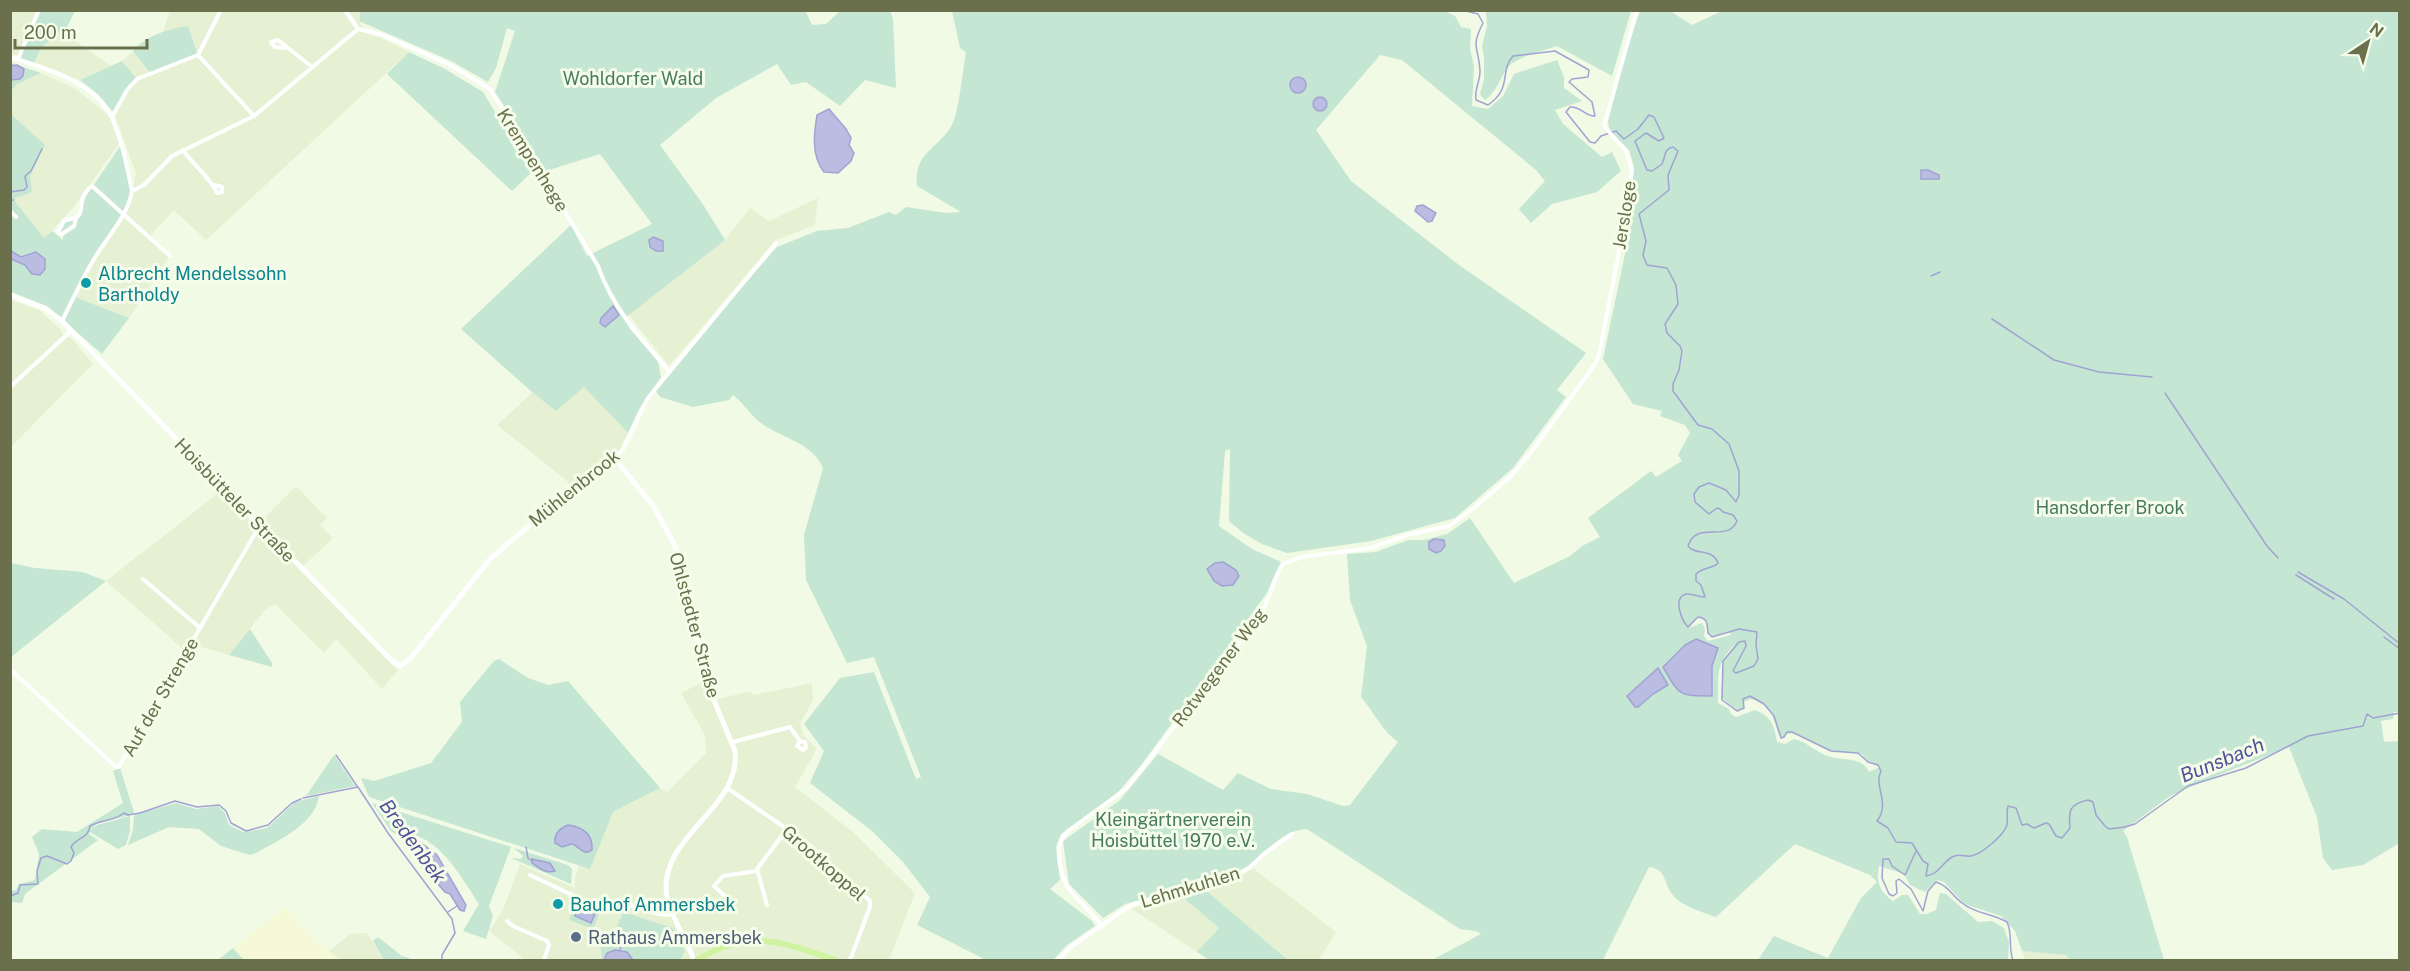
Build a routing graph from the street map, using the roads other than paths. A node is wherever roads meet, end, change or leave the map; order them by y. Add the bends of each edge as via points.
1 (39, 10) edge
2 (221, 10) edge
3 (345, 10) edge
4 (1637, 10) edge
5 (358, 29) junction
6 (286, 48) dead end
7 (198, 56) junction
8 (10, 57) edge
9 (18, 59) junction
10 (312, 67) junction
11 (254, 116) junction
12 (112, 117) junction
13 (183, 150) junction
14 (215, 185) dead end
15 (132, 191) junction
16 (10, 211) edge
17 (124, 214) junction
18 (16, 217) dead end
19 (76, 219) junction
20 (776, 243) dead end
21 (170, 256) dead end
22 (10, 295) edge
23 (62, 321) junction
24 (71, 331) junction
25 (1597, 360) joint
26 (669, 371) junction
27 (10, 387) edge
28 (615, 459) junction
29 (260, 525) junction
30 (143, 579) dead end
31 (200, 628) junction
32 (402, 665) joint
33 (10, 669) edge
34 (800, 741) dead end
35 (733, 742) junction
36 (727, 788) junction
37 (787, 829) junction
38 (1292, 834) dead end
39 (757, 871) junction
40 (530, 875) dead end
41 (727, 898) dead end
42 (766, 905) dead end
43 (673, 914) junction
44 (507, 921) dead end
45 (1101, 925) junction
46 (544, 960) edge
47 (696, 960) edge
48 (835, 960) edge
49 (850, 960) edge
50 (1058, 960) edge

1 - 9 street
2 - 7 street
3 - 5 street
4 - 25 street, Jersloge via 1604,126 1628,155 1631,175
5 - 10 street
5 - 26 street, Krempenhege via 426,54 490,89 598,266 614,303
6 - 10 street
7 - 11 street
7 - 12 street via 134,82
8 - 9 street
9 - 12 street via 77,82
10 - 11 street
11 - 13 street
12 - 15 street
13 - 14 street
13 - 15 street
15 - 17 street
16 - 18 street
17 - 19 street via 92,186 82,195
17 - 21 street
17 - 23 street via 92,261
19 - 19 street via 64,221 58,232 71,229
20 - 26 street, Mühlenbrook
22 - 23 street, Hoisbütteler Straße via 45,309
23 - 24 street, Hoisbütteler Straße
24 - 27 street
24 - 29 street, Hoisbütteler Straße
25 - 45 street, Rotwegener Weg via 1521,465 1462,518 1443,528 1371,548 1302,557 1283,564 1260,615 1127,788 1060,840 1064,882
26 - 28 street, Mühlenbrook via 645,404
28 - 32 street, Mühlenbrook via 490,559
28 - 35 street, Ohlstedter Straße via 654,507 675,546 686,580 706,681
29 - 31 street, Auf der Strenge
29 - 32 street, Hoisbütteler Straße via 393,662
30 - 31 street, Auf der Strenge
31 - 33 street, Auf der Strenge via 119,766
34 - 35 street via 790,727
35 - 36 street, Ohlstedter Straße via 736,764
36 - 37 street, Grootkoppel
36 - 43 street, Ohlstedter Straße via 676,852 667,888
37 - 39 street
37 - 49 street, Grootkoppel via 831,864 871,904
38 - 45 street, Lehmkuhlen via 1245,871 1135,904
39 - 41 street via 723,876 714,886
39 - 42 street
40 - 43 street via 602,909 604,904 622,902 661,915
43 - 47 street, Ohlstedter Straße
44 - 46 street via 547,941
45 - 50 street, Lehmkuhlen
47 - 48 main road via 737,943 764,940

